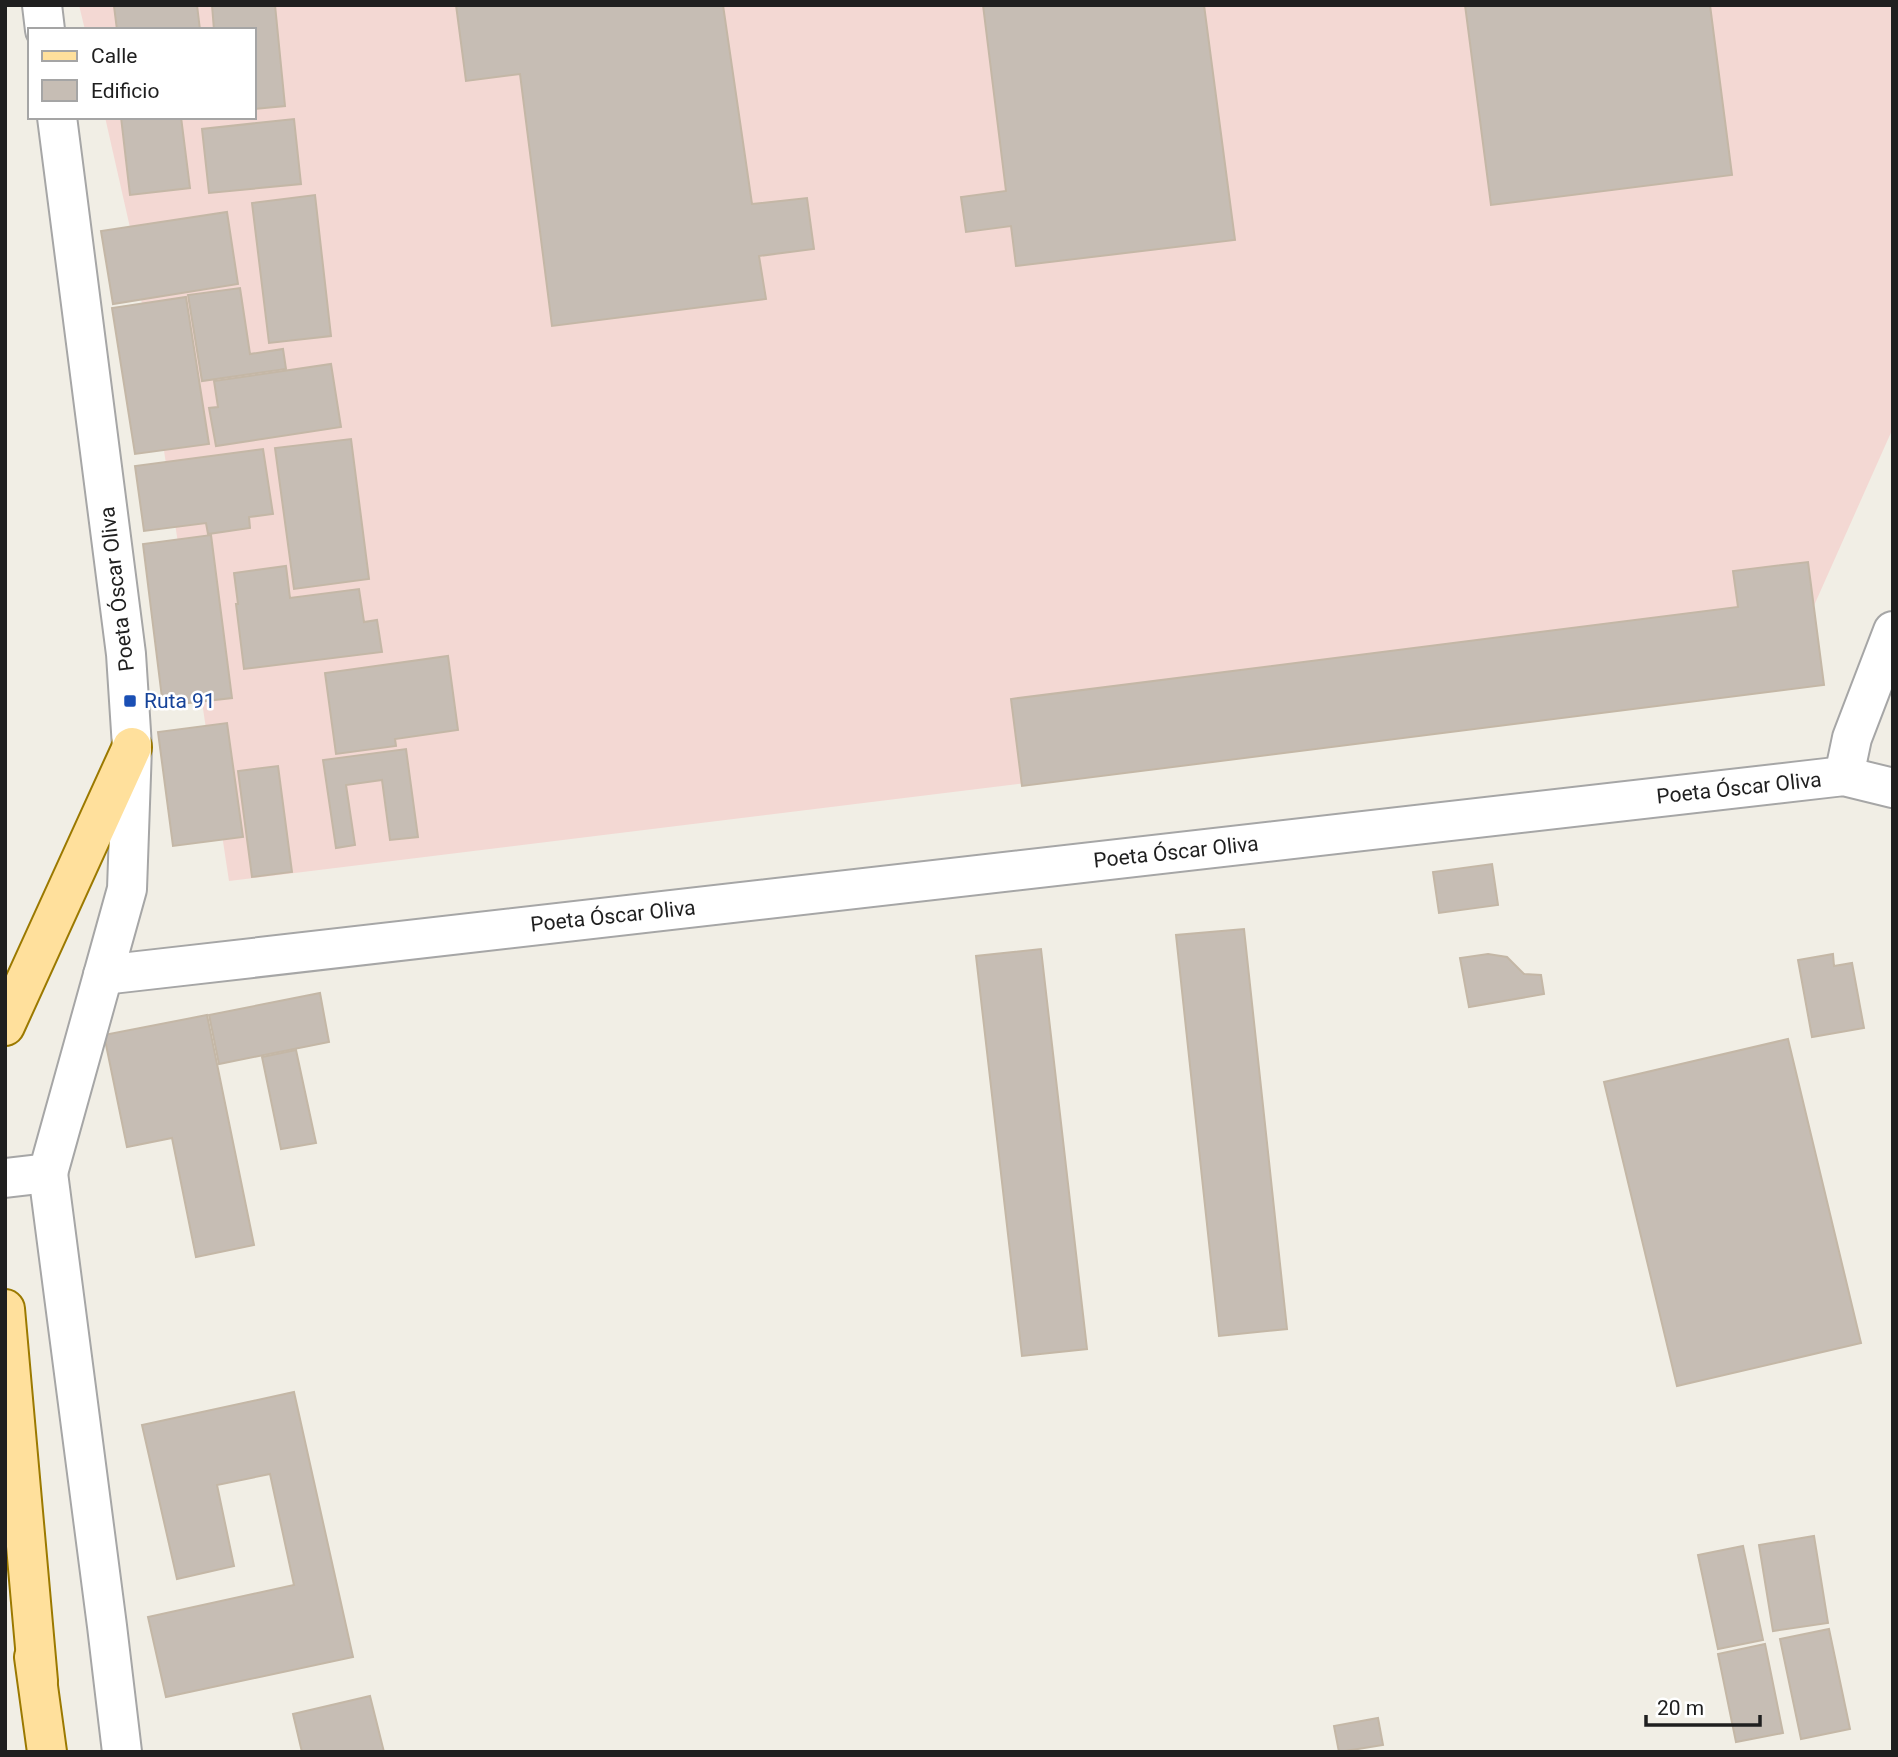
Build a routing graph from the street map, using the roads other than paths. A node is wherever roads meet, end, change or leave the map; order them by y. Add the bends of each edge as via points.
1 (42, 5) edge
2 (46, 28) edge
3 (57, 119) edge
4 (1890, 646) edge
5 (132, 747) junction
6 (1844, 776) junction
7 (1893, 788) edge
8 (103, 975) junction
9 (5, 1026) edge
10 (48, 1172) junction
11 (5, 1178) edge
12 (5, 1309) edge
13 (5, 1499) edge
14 (38, 1681) junction
15 (47, 1752) edge
16 (122, 1752) edge

1 - 2 street
3 - 5 street, Poeta Óscar Oliva via 126,654
4 - 6 street, Poeta Óscar Oliva via 1852,738
5 - 8 street, Poeta Óscar Oliva via 127,890
5 - 9 main road
6 - 7 street
6 - 8 street, Poeta Óscar Oliva
8 - 10 street
10 - 11 street
10 - 16 street
12 - 14 main road
13 - 14 main road
14 - 15 main road

